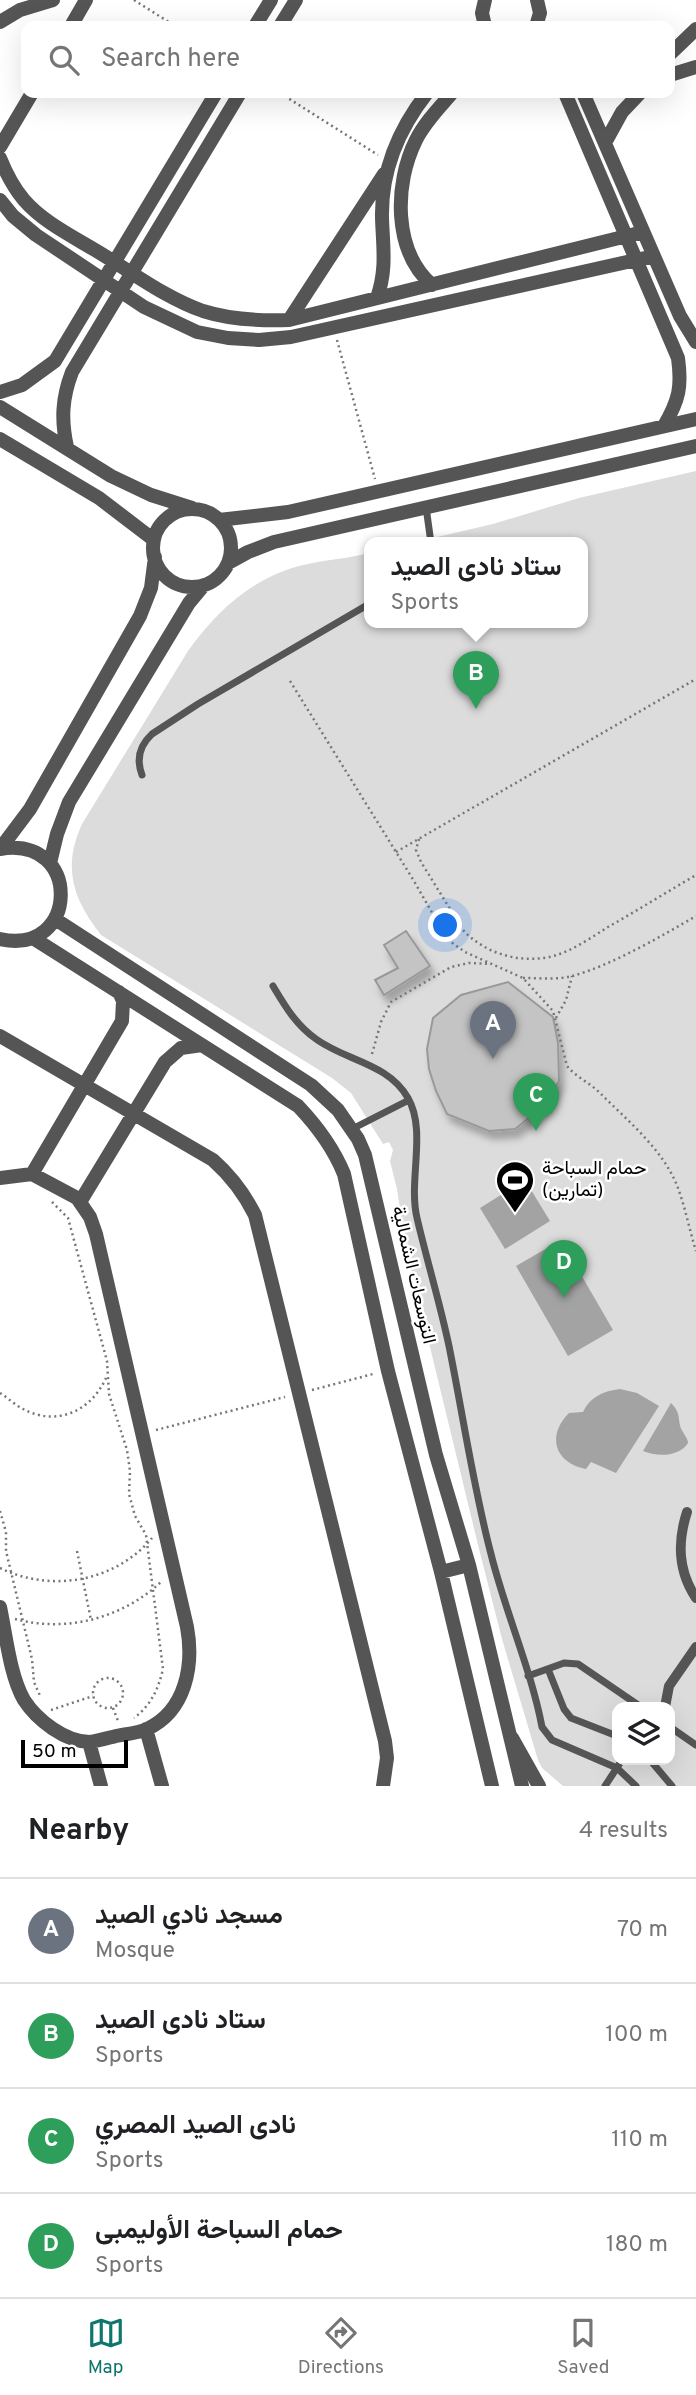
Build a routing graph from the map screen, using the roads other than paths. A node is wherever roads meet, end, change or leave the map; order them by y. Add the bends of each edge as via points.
1 (53, 0) edge
2 (86, 0) edge
3 (271, 0) edge
4 (296, 0) edge
5 (485, 0) edge
6 (537, 0) edge
7 (74, 21) edge
8 (258, 21) edge
9 (283, 21) edge
10 (482, 21) edge
11 (540, 21) edge
12 (0, 22) edge
13 (696, 29) edge
14 (675, 49) edge
15 (696, 67) edge
16 (675, 73) edge
17 (29, 98) edge
18 (213, 98) edge
19 (237, 98) edge
20 (422, 98) edge
21 (447, 98) edge
22 (567, 98) edge
23 (585, 98) edge
24 (635, 98) edge
25 (605, 143) junction
26 (0, 147) edge
27 (0, 158) edge
28 (388, 166) junction
29 (0, 201) edge
30 (643, 232) junction
31 (626, 237) junction
32 (409, 251) junction
33 (384, 256) junction
34 (654, 257) junction
35 (636, 261) junction
36 (114, 262) junction
37 (131, 273) junction
38 (104, 280) junction
39 (432, 285) junction
40 (120, 291) junction
41 (377, 298) junction
42 (289, 320) junction
43 (696, 342) edge
44 (0, 393) edge
45 (0, 407) edge
46 (696, 419) edge
47 (664, 426) junction
48 (0, 439) edge
49 (696, 446) edge
50 (67, 447) junction
51 (419, 483) junction
52 (426, 507) junction
53 (194, 509) junction
54 (219, 520) junction
55 (429, 537) edge
56 (154, 540) junction
57 (155, 557) junction
58 (228, 563) junction
59 (204, 585) junction
60 (364, 607) edge
61 (142, 775) dead end
62 (0, 849) edge
63 (50, 863) junction
64 (55, 919) junction
65 (33, 938) junction
66 (0, 939) edge
67 (273, 986) dead end
68 (118, 992) junction
69 (0, 1036) edge
70 (202, 1045) junction
71 (84, 1084) junction
72 (410, 1100) junction
73 (133, 1113) junction
74 (352, 1129) junction
75 (329, 1142) junction
76 (32, 1174) junction
77 (0, 1178) edge
78 (80, 1202) junction
79 (687, 1512) dead end
80 (469, 1565) junction
81 (441, 1572) junction
82 (696, 1598) edge
83 (1, 1611) edge
84 (696, 1647) edge
85 (548, 1668) junction
86 (527, 1676) junction
87 (634, 1702) edge
88 (665, 1702) edge
89 (146, 1729) junction
90 (675, 1730) edge
91 (612, 1734) edge
92 (512, 1738) junction
93 (89, 1742) junction
94 (696, 1745) edge
95 (619, 1765) edge
96 (654, 1765) edge
97 (617, 1768) junction
98 (101, 1786) edge
99 (162, 1786) edge
100 (383, 1786) edge
101 (492, 1786) edge
102 (522, 1786) edge
103 (539, 1786) edge
104 (605, 1786) edge
105 (636, 1786) edge
106 (672, 1786) edge

1 - 12 street
2 - 7 street
3 - 8 street
4 - 9 street
5 - 10 street
6 - 11 street
13 - 14 street
15 - 16 street
17 - 26 street
18 - 36 street
19 - 37 street
20 - 28 street via 395,143
21 - 32 street via 428,119 407,160 400,205
22 - 31 street
23 - 25 street
24 - 25 street
25 - 30 street
27 - 36 street via 25,201
28 - 33 street via 383,198
28 - 42 street
29 - 38 street via 36,235
30 - 31 street
30 - 34 street
31 - 35 street
31 - 39 street
32 - 33 street via 398,257
32 - 39 street
33 - 41 street
34 - 35 street
34 - 43 street
35 - 40 street via 291,337 259,340 197,332
35 - 47 street via 678,358 681,381 676,405
36 - 37 street
36 - 38 street
37 - 40 street
37 - 42 street via 204,311 260,321
38 - 40 street
38 - 44 street via 55,361 22,385
39 - 41 street
40 - 50 street via 65,390 62,428
41 - 42 street
45 - 50 street
46 - 47 street
47 - 51 street
48 - 56 street via 99,498
49 - 52 street
50 - 53 street via 111,476
51 - 52 street
51 - 54 street via 288,512
52 - 55 lane
52 - 58 street via 274,542
53 - 54 street
53 - 56 street via 173,514
54 - 58 street via 231,540
56 - 57 street
57 - 59 street via 160,570 179,584
57 - 62 street via 151,588 140,616 30,810
58 - 59 street via 214,581
59 - 63 street via 85,772 69,802
60 - 61 lane via 152,734 139,753
62 - 63 street via 22,847
63 - 64 street via 62,890
64 - 65 street
64 - 74 street, التوسعات الشمالية via 296,1074 325,1097
65 - 66 street
65 - 68 street
67 - 72 lane via 291,1016 309,1034 398,1082
68 - 70 street
68 - 71 street via 123,1001 122,1021
69 - 71 street
70 - 73 street via 172,1054
70 - 75 street via 298,1106
71 - 73 street
71 - 76 street
72 - 74 lane
72 - 86 lane via 416,1118 416,1214 448,1342 491,1554
73 - 78 street
73 - 100 street via 213,1160 232,1178 255,1215 385,1741
74 - 75 street
74 - 80 street, التوسعات الشمالية via 365,1155 436,1455
75 - 81 street via 344,1174 388,1371
76 - 77 street
76 - 78 street
78 - 89 street via 96,1234 191,1647 185,1686 176,1703 163,1719
79 - 82 street via 680,1552
80 - 81 street
80 - 92 street, التوسعات الشمالية
81 - 101 street
83 - 93 street via 25,1701 60,1732
84 - 88 street via 668,1686
85 - 86 lane
85 - 87 lane via 578,1664
85 - 91 lane via 571,1717
86 - 97 lane via 547,1735
89 - 93 street
89 - 99 street
90 - 94 lane
92 - 102 street, التوسعات الشمالية
92 - 103 street
93 - 98 street
95 - 97 lane
96 - 106 lane
97 - 104 lane
97 - 105 lane

